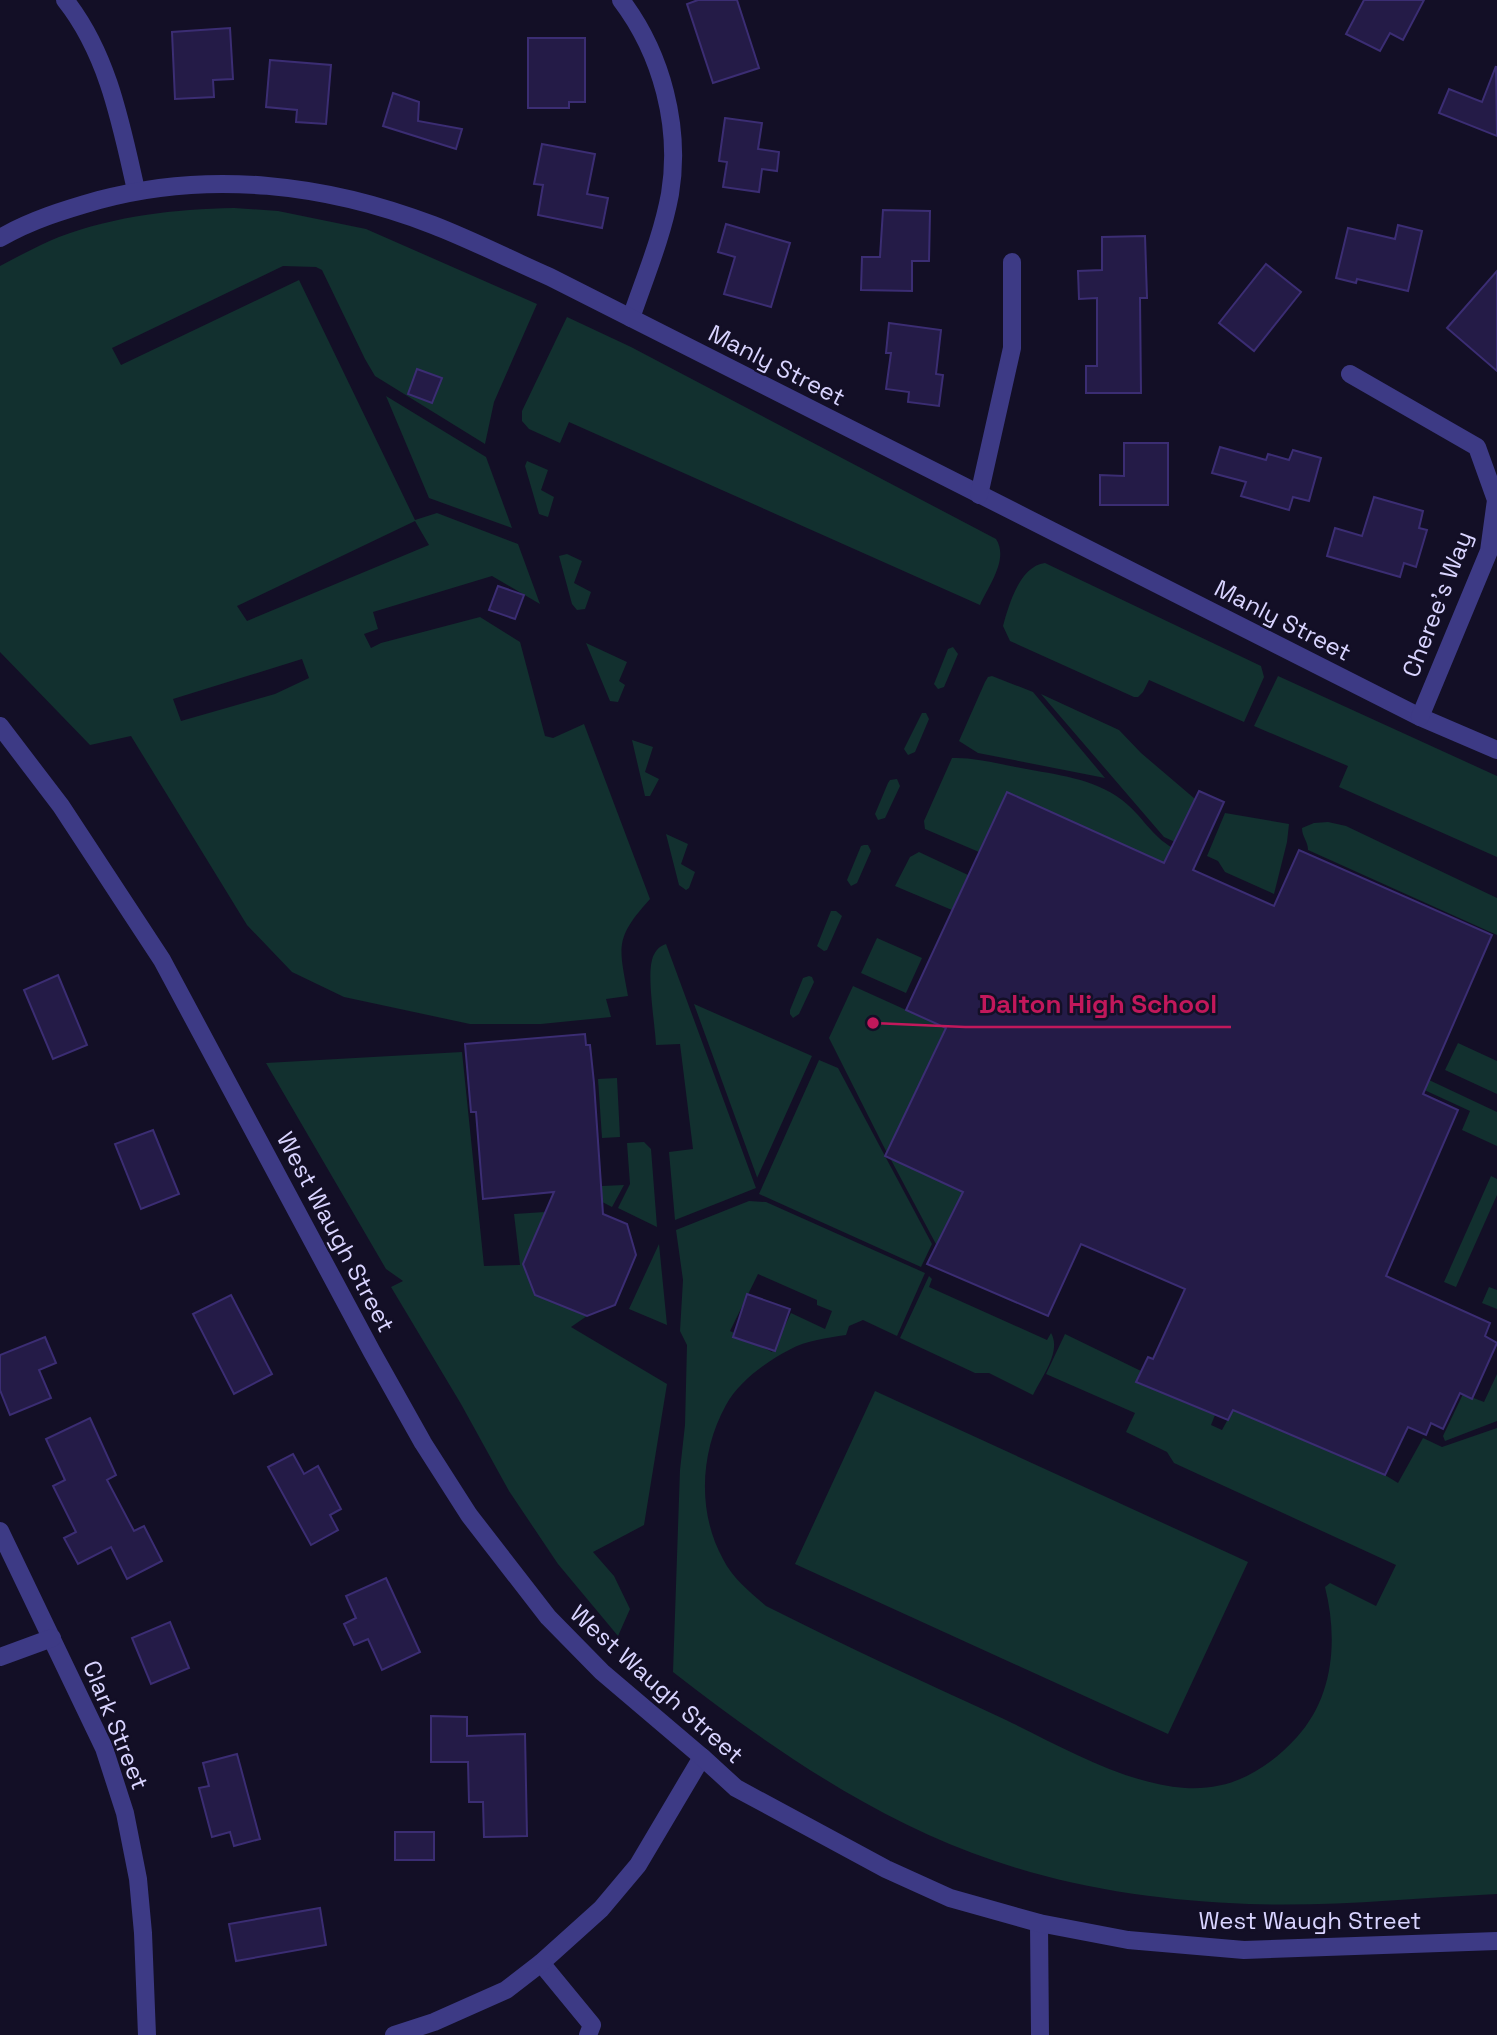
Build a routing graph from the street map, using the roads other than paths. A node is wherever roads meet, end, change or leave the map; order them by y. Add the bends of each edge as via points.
1 (65, 0) edge
2 (621, 0) edge
3 (136, 190) junction
4 (0, 238) edge
5 (1012, 262) dead end
6 (631, 318) junction
7 (1350, 374) dead end
8 (979, 495) junction
9 (1420, 717) junction
10 (0, 726) edge
11 (1497, 750) edge
12 (0, 1531) edge
13 (52, 1638) junction
14 (0, 1657) edge
15 (702, 1756) junction
16 (1040, 1923) junction
17 (1497, 1941) edge
18 (541, 1963) junction
19 (147, 2035) edge
20 (394, 2035) edge
21 (588, 2035) edge
22 (1040, 2035) edge

1 - 3 street via 100,57
2 - 6 street via 651,52 669,102 672,152 670,193
3 - 4 street, Manly Street via 25,223
3 - 6 street, Manly Street via 248,183 303,188 364,203 432,225
5 - 8 street via 1012,348
6 - 8 street, Manly Street
7 - 9 street, Cheree's Way via 1477,447 1496,500 1489,551
8 - 9 street, Manly Street
9 - 11 street, Manly Street
10 - 15 street, West Waugh Street via 61,806 162,960 372,1352 469,1515 548,1617 602,1672
12 - 13 street, Clark Street
13 - 14 street
13 - 19 street, Clark Street via 104,1748 125,1813 142,1919
15 - 16 street, West Waugh Street via 736,1788 886,1869 950,1899
15 - 18 street via 638,1865 601,1909
16 - 17 street, West Waugh Street via 1128,1940 1244,1950
16 - 22 street
18 - 20 street via 506,1990
18 - 21 street via 592,2025

